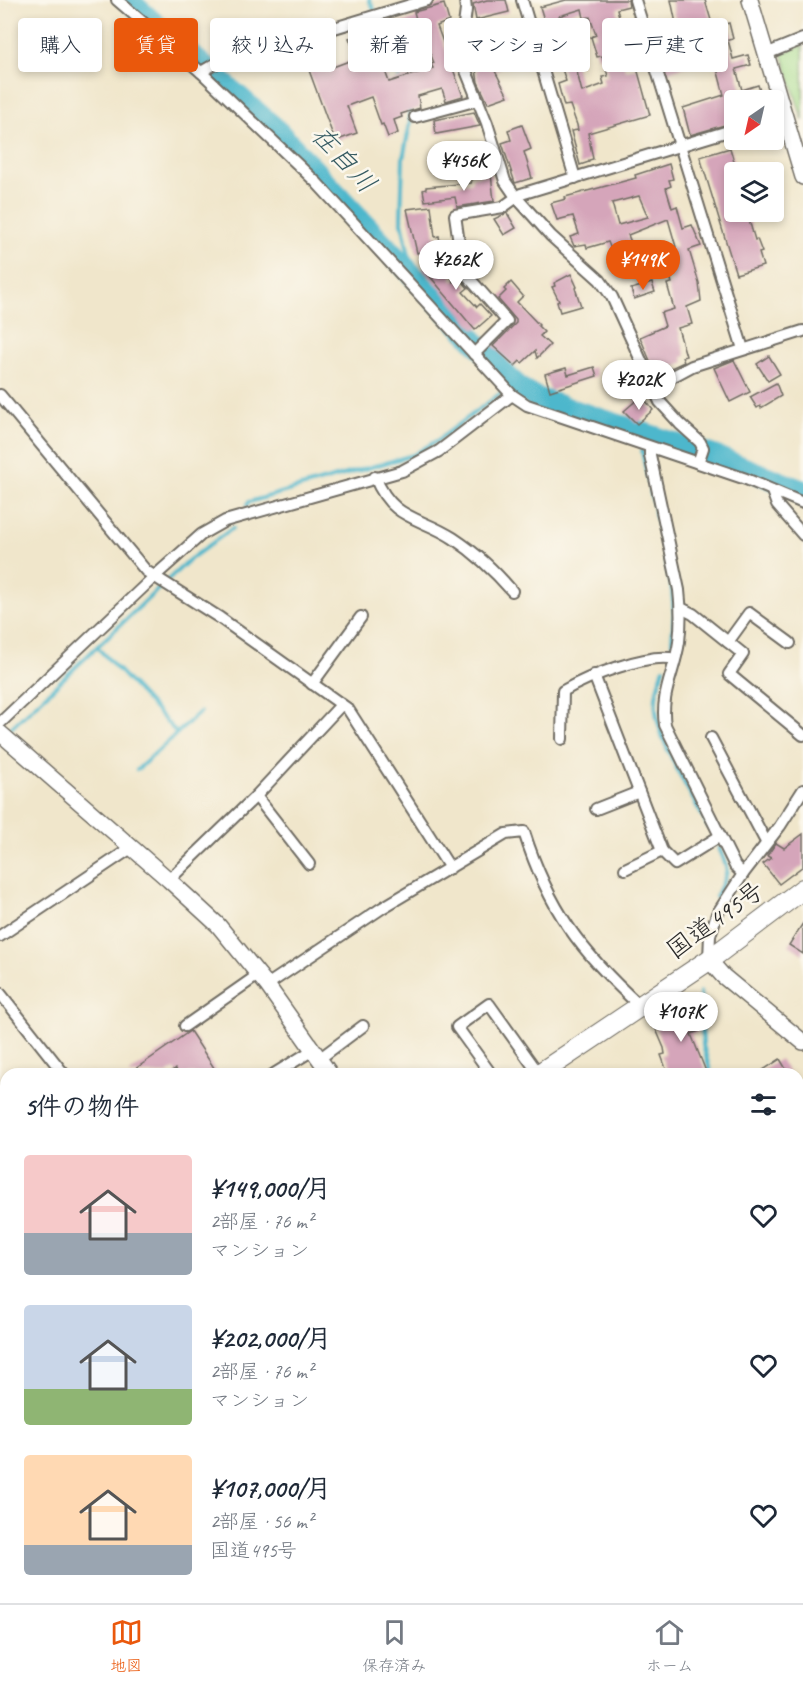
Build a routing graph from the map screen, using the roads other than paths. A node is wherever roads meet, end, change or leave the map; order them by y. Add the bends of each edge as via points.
1 (117, 0) edge
2 (427, 0) edge
3 (465, 0) edge
4 (522, 0) edge
5 (634, 0) edge
6 (750, 0) edge
7 (803, 39) edge
8 (766, 54) junction
9 (201, 72) junction
10 (774, 90) edge
11 (478, 99) junction
12 (415, 117) dead end
13 (784, 128) edge
14 (724, 132) edge
15 (680, 146) junction
16 (803, 177) edge
17 (575, 178) junction
18 (516, 197) junction
19 (803, 331) edge
20 (743, 349) junction
21 (474, 354) junction
22 (653, 387) junction
23 (0, 395) edge
24 (512, 395) junction
25 (650, 448) junction
26 (701, 455) junction
27 (375, 477) junction
28 (772, 491) junction
29 (803, 503) edge
30 (803, 535) edge
31 (156, 575) junction
32 (512, 591) dead end
33 (681, 608) junction
34 (361, 616) dead end
35 (728, 642) junction
36 (790, 643) dead end
37 (675, 659) junction
38 (594, 675) junction
39 (312, 684) junction
40 (341, 705) junction
41 (0, 723) edge
42 (0, 733) edge
43 (803, 735) edge
44 (711, 738) dead end
45 (562, 740) dead end
46 (803, 790) edge
47 (639, 792) junction
48 (256, 796) junction
49 (596, 809) dead end
50 (720, 836) junction
51 (766, 842) junction
52 (131, 848) junction
53 (662, 851) junction
54 (309, 864) dead end
55 (450, 868) junction
56 (626, 869) dead end
57 (743, 874) junction
58 (169, 879) junction
59 (803, 889) edge
60 (0, 936) edge
61 (709, 960) junction
62 (262, 980) junction
63 (0, 993) edge
64 (640, 1006) junction
65 (184, 1026) dead end
66 (363, 1026) dead end
67 (803, 1042) edge
68 (316, 1055) junction
69 (59, 1068) edge
70 (287, 1068) edge
71 (326, 1068) edge
72 (487, 1068) edge
73 (535, 1068) edge
74 (548, 1068) edge

1 - 9 street
2 - 9 street via 215,64
3 - 11 street via 460,56
4 - 17 street
5 - 15 street
6 - 8 street
7 - 8 street
8 - 10 street
9 - 21 street via 316,182
11 - 12 street
11 - 18 street via 505,181
13 - 16 street
14 - 15 street
15 - 17 street
15 - 20 street
17 - 18 street
18 - 21 street via 503,207 455,216 463,271 507,321
18 - 22 street via 550,236 600,280 612,297
19 - 20 street
20 - 22 street via 692,366
21 - 24 street
22 - 26 street via 660,402 700,442
23 - 31 street via 146,571
24 - 25 street via 527,405
24 - 27 street via 439,451 402,471
25 - 26 street
25 - 33 street
26 - 28 street
27 - 31 street via 225,521 202,534
27 - 32 street via 380,491 396,509 480,556
28 - 29 street
28 - 30 street via 777,505
31 - 39 street
31 - 41 street
33 - 35 street
33 - 37 street
34 - 39 street
35 - 36 street via 749,613
35 - 43 street via 743,654 729,674
37 - 38 street via 663,656
37 - 50 street via 666,689 665,725
38 - 45 street via 563,691
38 - 47 street
39 - 40 street
40 - 48 street
40 - 55 street via 348,709
42 - 52 street
44 - 51 street
46 - 51 street
47 - 49 street
47 - 53 street
48 - 54 street
48 - 58 street
50 - 53 street via 675,864
50 - 57 street
51 - 57 street
52 - 58 street
52 - 60 street
53 - 56 street
55 - 62 street
55 - 64 street via 506,834 524,832 546,891 564,921 585,951
57 - 61 street via 717,914 710,935
58 - 62 street via 218,925
59 - 61 highway, 国道495号
61 - 64 highway, 国道495号
61 - 67 street
62 - 65 street
62 - 68 street
63 - 69 street
64 - 74 highway, 国道495号
66 - 68 street
68 - 70 street
68 - 71 street
72 - 73 street via 458,1027 489,1004

